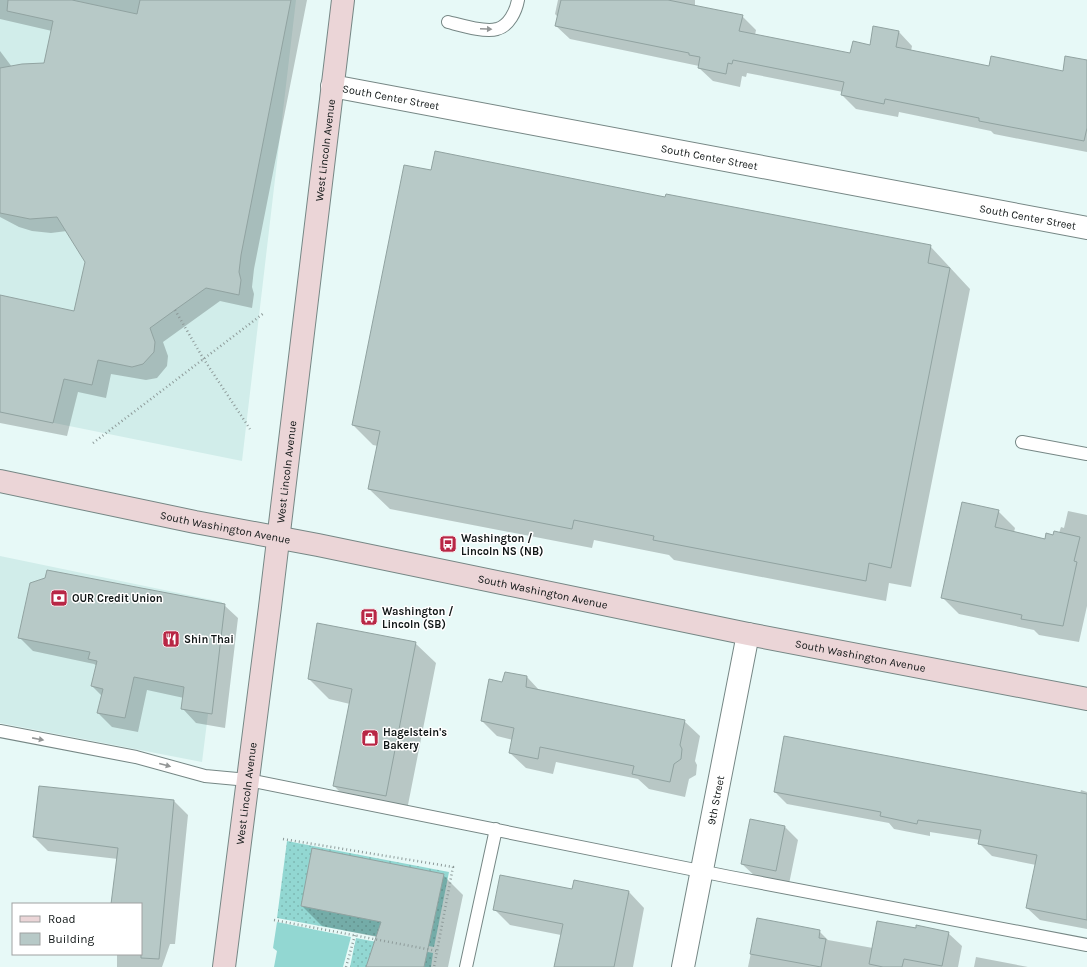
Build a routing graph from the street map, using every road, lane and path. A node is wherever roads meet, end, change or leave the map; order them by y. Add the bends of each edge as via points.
1 (343, 0) edge
2 (518, 0) edge
3 (448, 22) dead end
4 (332, 86) junction
5 (1087, 228) edge
6 (175, 310) dead end
7 (264, 313) dead end
8 (203, 358) junction
9 (250, 429) dead end
10 (1022, 442) dead end
11 (93, 443) dead end
12 (1087, 454) edge
13 (0, 481) edge
14 (279, 538) junction
15 (748, 634) junction
16 (1087, 699) edge
17 (0, 731) edge
18 (248, 780) junction
19 (496, 829) junction
20 (283, 839) dead end
21 (703, 870) junction
22 (274, 920) dead end
23 (355, 935) junction
24 (1087, 945) edge
25 (437, 951) junction
26 (224, 967) edge
27 (346, 967) edge
28 (434, 967) edge
29 (466, 967) edge
30 (683, 967) edge

1 - 4 main road, West Lincoln Avenue
3 -> 2 lane via 479,29 497,29 508,21 516,10
4 - 5 street, South Center Street
4 - 14 main road, West Lincoln Avenue
6 - 8 path
7 - 8 path
8 - 9 path
8 - 11 path
10 - 12 lane
13 - 14 main road, South Washington Avenue
14 - 15 main road, South Washington Avenue
14 - 18 main road, West Lincoln Avenue
15 - 16 main road, South Washington Avenue
15 - 21 street, 9th Street
17 -> 18 lane via 136,758 205,776
18 - 19 lane
18 - 26 main road, West Lincoln Avenue
19 - 21 lane
19 - 29 lane
20 - 25 path via 453,867
21 - 24 lane
21 - 30 street, 9th Street
22 - 23 path
23 - 25 path
23 - 27 path
25 - 28 path

